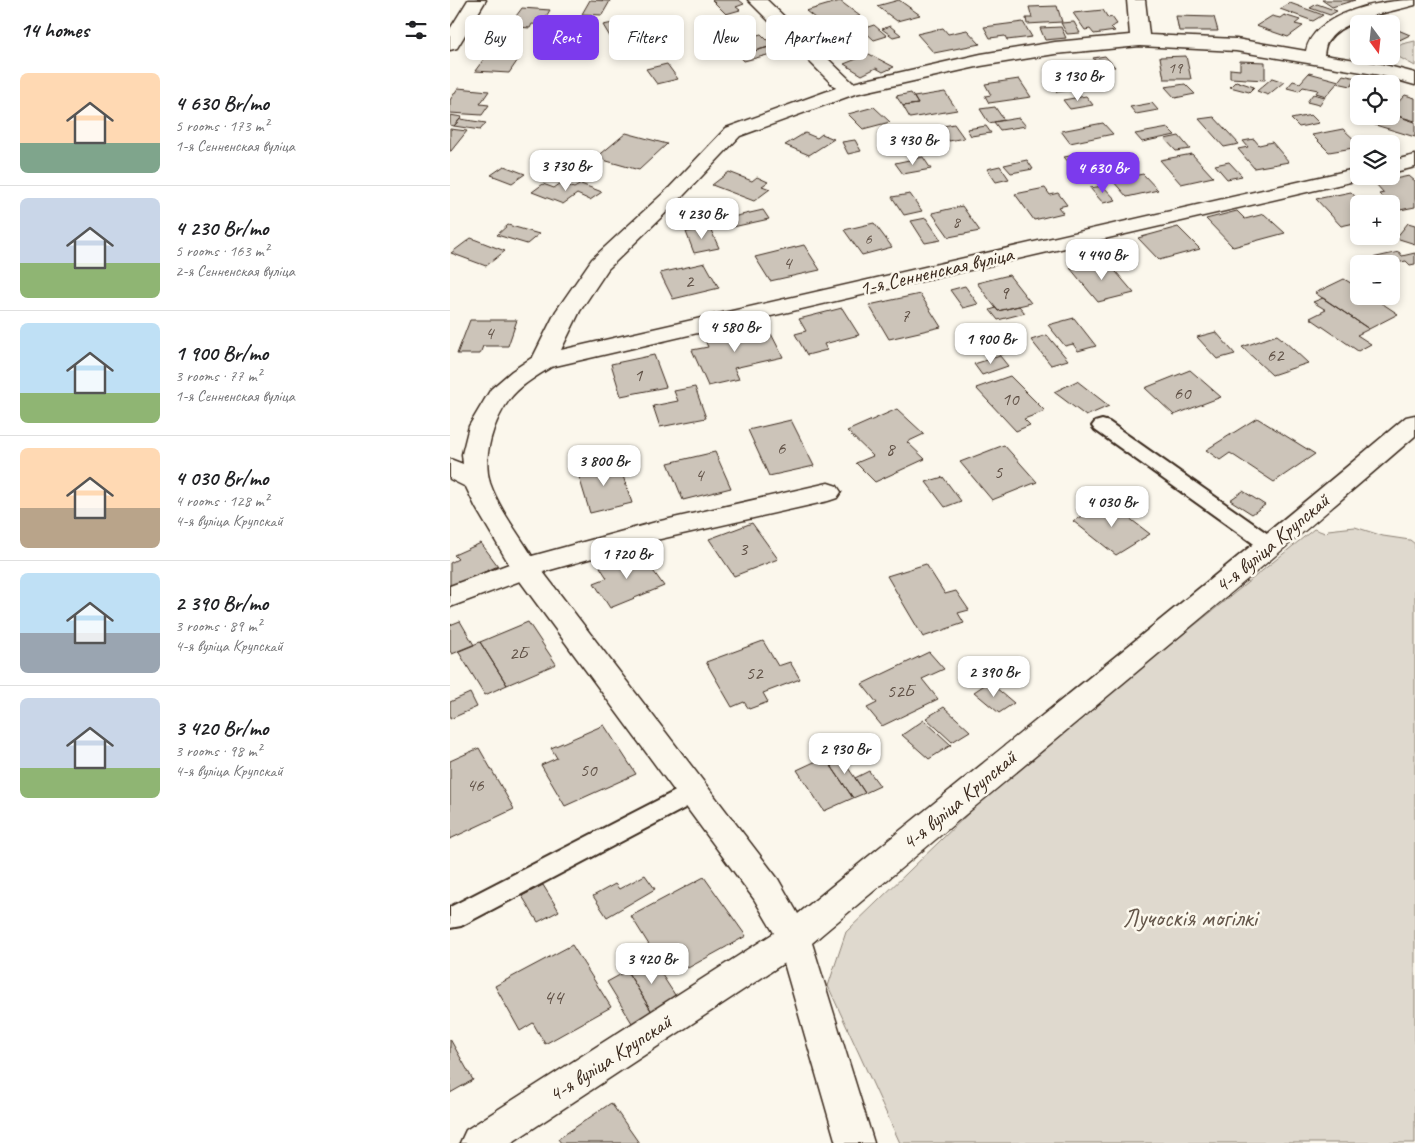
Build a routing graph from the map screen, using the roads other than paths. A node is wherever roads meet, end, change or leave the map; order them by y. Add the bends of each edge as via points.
1 (477, 0) edge
2 (757, 0) edge
3 (1136, 0) edge
4 (1415, 0) edge
5 (458, 17) edge
6 (1140, 40) junction
7 (450, 44) edge
8 (1314, 58) junction
9 (1415, 79) edge
10 (849, 90) junction
11 (1415, 161) edge
12 (1400, 165) edge
13 (1350, 176) edge
14 (543, 361) junction
15 (1415, 423) edge
16 (1102, 426) dead end
17 (450, 468) edge
18 (477, 482) junction
19 (828, 492) dead end
20 (1270, 546) junction
21 (525, 568) junction
22 (450, 597) edge
23 (693, 792) junction
24 (452, 918) dead end
25 (794, 938) junction
26 (478, 1143) edge
27 (855, 1143) edge

1 - 5 street
2 - 10 street
3 - 6 street
4 - 8 street via 1346,20 1328,30 1318,40
5 - 7 street
6 - 8 street via 1236,45
6 - 10 street via 1055,48 981,60
8 - 9 street
10 - 14 street via 734,132 600,264 568,311
11 - 12 street
13 - 14 street, 1-я Сенненская вуліца
14 - 18 street via 500,394 482,426 475,454
15 - 20 street, 4-я вуліца Крупскай
16 - 20 lane
17 - 18 street
18 - 21 street
19 - 21 street via 656,532
20 - 25 street, 4-я вуліца Крупскай
21 - 22 street
21 - 23 street
23 - 24 lane
23 - 25 street via 766,889
25 - 26 street, 4-я вуліца Крупскай
25 - 27 street

